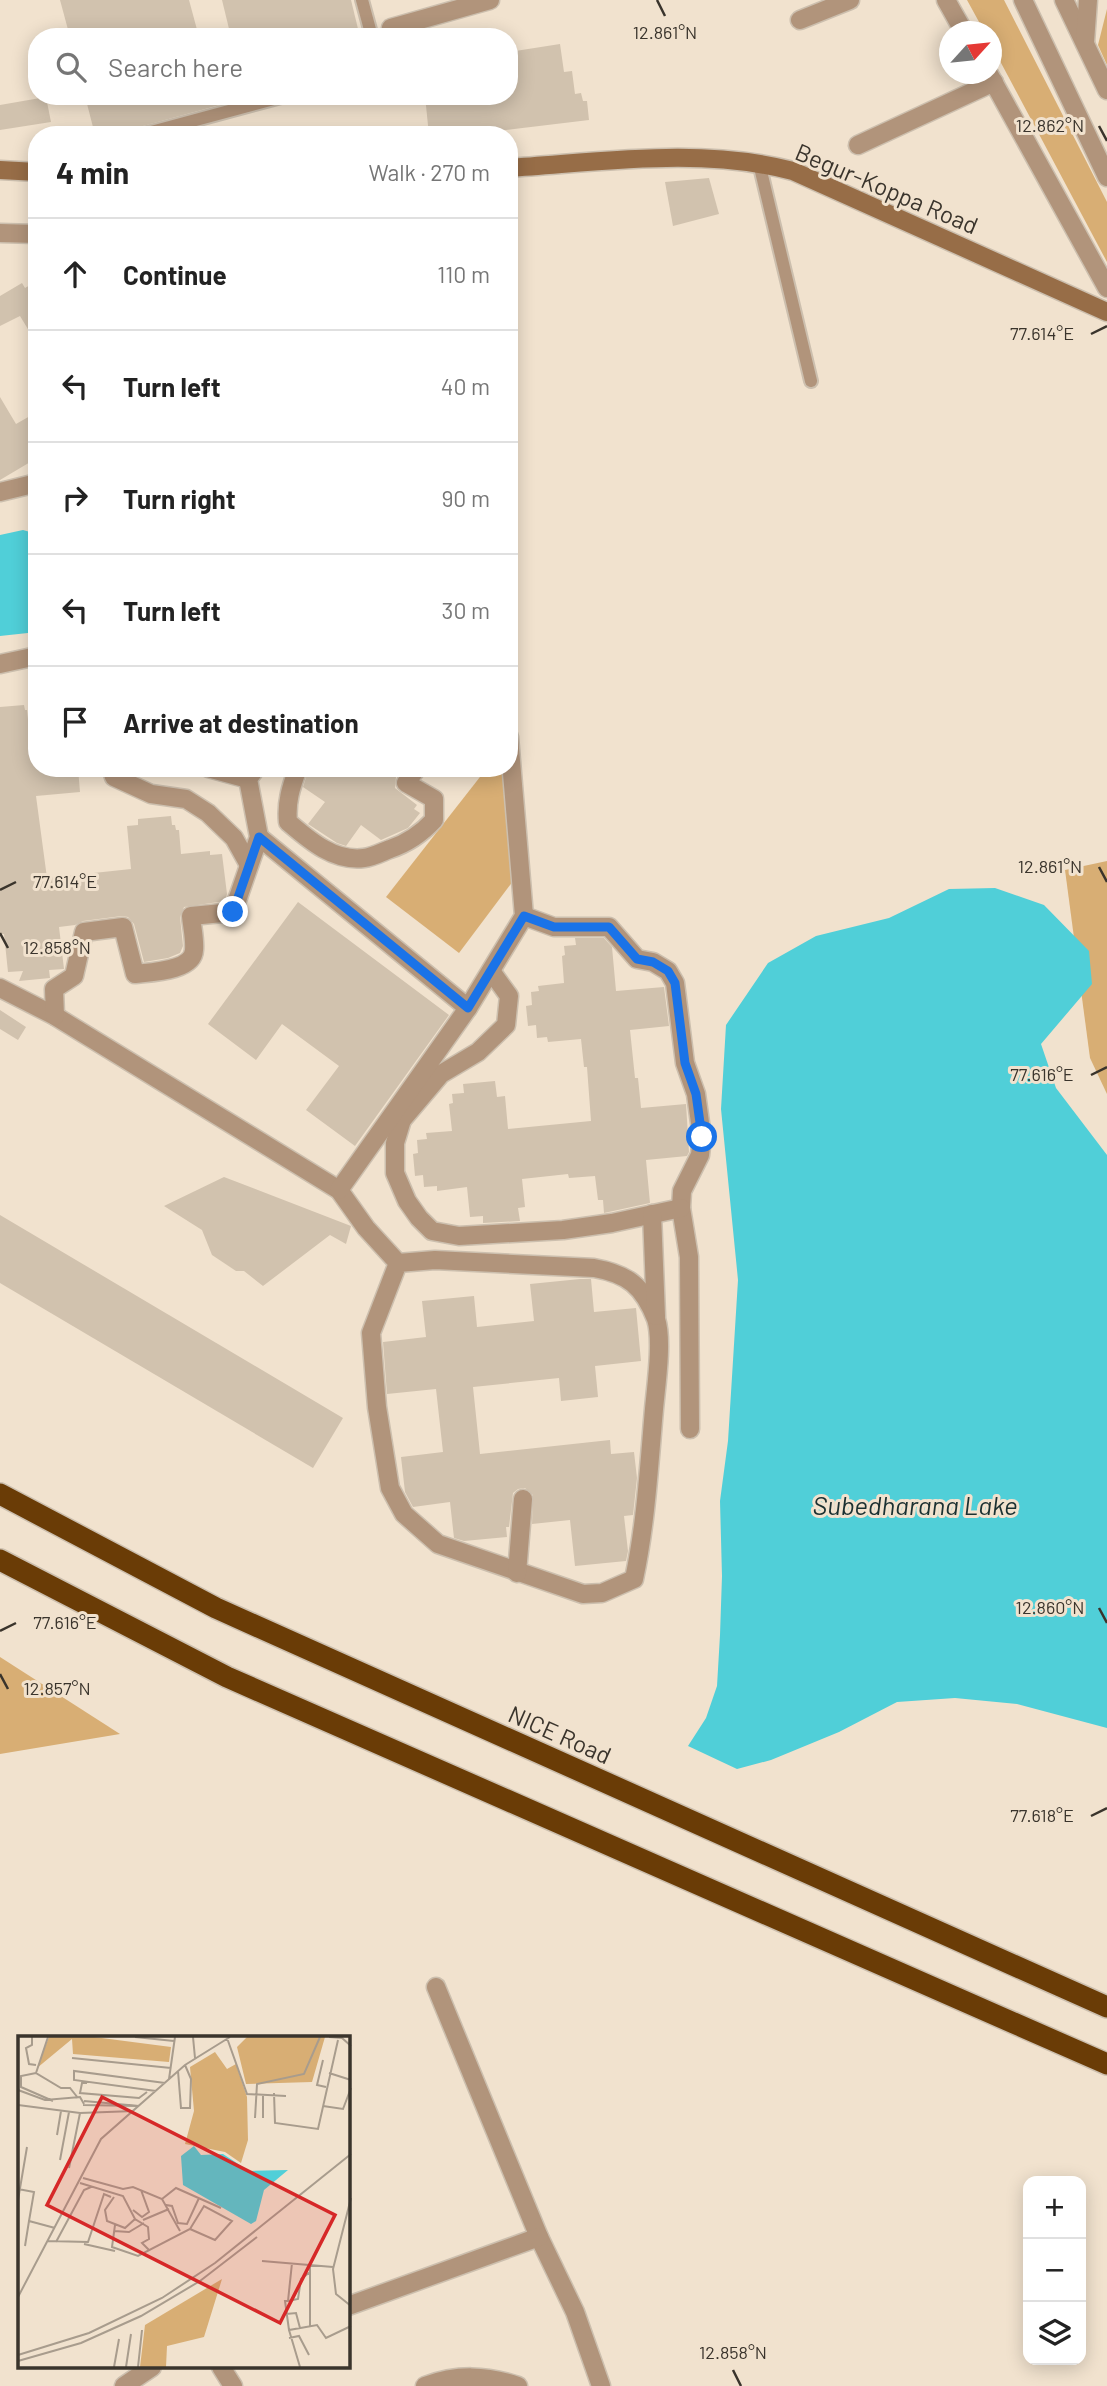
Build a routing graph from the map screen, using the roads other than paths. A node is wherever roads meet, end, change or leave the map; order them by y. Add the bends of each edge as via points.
1 (362, 0) edge
2 (490, 0) edge
3 (850, 0) edge
4 (946, 0) edge
5 (1023, 0) edge
6 (1064, 0) edge
7 (1088, 0) edge
8 (800, 20) dead end
9 (958, 21) edge
10 (370, 28) edge
11 (391, 28) dead end
12 (1085, 44) junction
13 (979, 84) edge
14 (994, 84) edge
15 (1107, 90) edge
16 (252, 105) edge
17 (173, 126) edge
18 (858, 145) dead end
19 (759, 163) junction
20 (518, 168) edge
21 (0, 170) edge
22 (28, 172) edge
23 (1107, 177) edge
24 (0, 233) edge
25 (28, 234) edge
26 (1107, 288) edge
27 (1107, 312) edge
28 (811, 381) dead end
29 (28, 485) edge
30 (0, 492) edge
31 (28, 658) edge
32 (0, 664) edge
33 (114, 777) edge
34 (252, 777) edge
35 (295, 777) edge
36 (410, 777) edge
37 (512, 777) edge
38 (259, 837) junction
39 (249, 865) junction
40 (524, 916) junction
41 (491, 971) junction
42 (0, 988) edge
43 (468, 1008) junction
44 (55, 1016) junction
45 (339, 1190) junction
46 (681, 1208) junction
47 (652, 1214) junction
48 (398, 1263) junction
49 (656, 1321) junction
50 (691, 1429) dead end
51 (0, 1494) edge
52 (523, 1499) dead end
53 (0, 1560) edge
54 (517, 1573) junction
55 (436, 1987) dead end
56 (1107, 2007) edge
57 (1107, 2064) edge
58 (539, 2237) junction
59 (350, 2305) edge
60 (151, 2368) edge
61 (222, 2368) edge
62 (124, 2386) edge
63 (233, 2386) edge
64 (425, 2386) edge
65 (518, 2386) edge
66 (601, 2386) edge

1 - 10 lane
2 - 11 street
3 - 8 street
4 - 9 street
5 - 23 street
6 - 12 street
7 - 12 street
12 - 15 street
13 - 18 street
14 - 26 street
16 - 17 lane
19 - 20 main road, Begur-Koppa Road via 679,159
19 - 27 main road, Begur-Koppa Road via 793,171
19 - 28 lane
21 - 22 main road
24 - 25 street
29 - 30 street
31 - 32 street
33 - 39 street via 152,794 186,799 208,813 234,838
34 - 38 street
35 - 36 street via 286,808 288,822 312,842 342,857 365,858 408,843 434,820 434,799 406,783
37 - 40 street
38 - 39 street
38 - 43 street
39 - 44 street via 233,912 191,916 195,952 186,965 135,974 123,927 84,932 74,976 54,989
40 - 41 street
40 - 46 street via 554,927 609,927 637,959 668,971 675,983 685,1063 696,1094 702,1137 700,1155 682,1191
41 - 43 street
41 - 47 street via 509,996 506,1025 478,1052 442,1074 402,1120 395,1143 395,1173 407,1201 432,1231 459,1236 563,1230
42 - 44 street
43 - 45 street
44 - 45 street
45 - 48 street
46 - 47 street
46 - 50 street via 689,1257
47 - 49 street
48 - 49 street via 435,1260 617,1272 636,1285
48 - 54 street via 371,1334 390,1488 404,1514 438,1544
49 - 54 street via 658,1356 645,1519 634,1579 602,1593 583,1594
51 - 56 highway, NICE Road via 216,1608
52 - 54 street
53 - 57 highway via 227,1677
55 - 58 street
58 - 59 street
58 - 66 street via 575,2312
60 - 62 street
61 - 63 street
64 - 65 street via 478,2376

